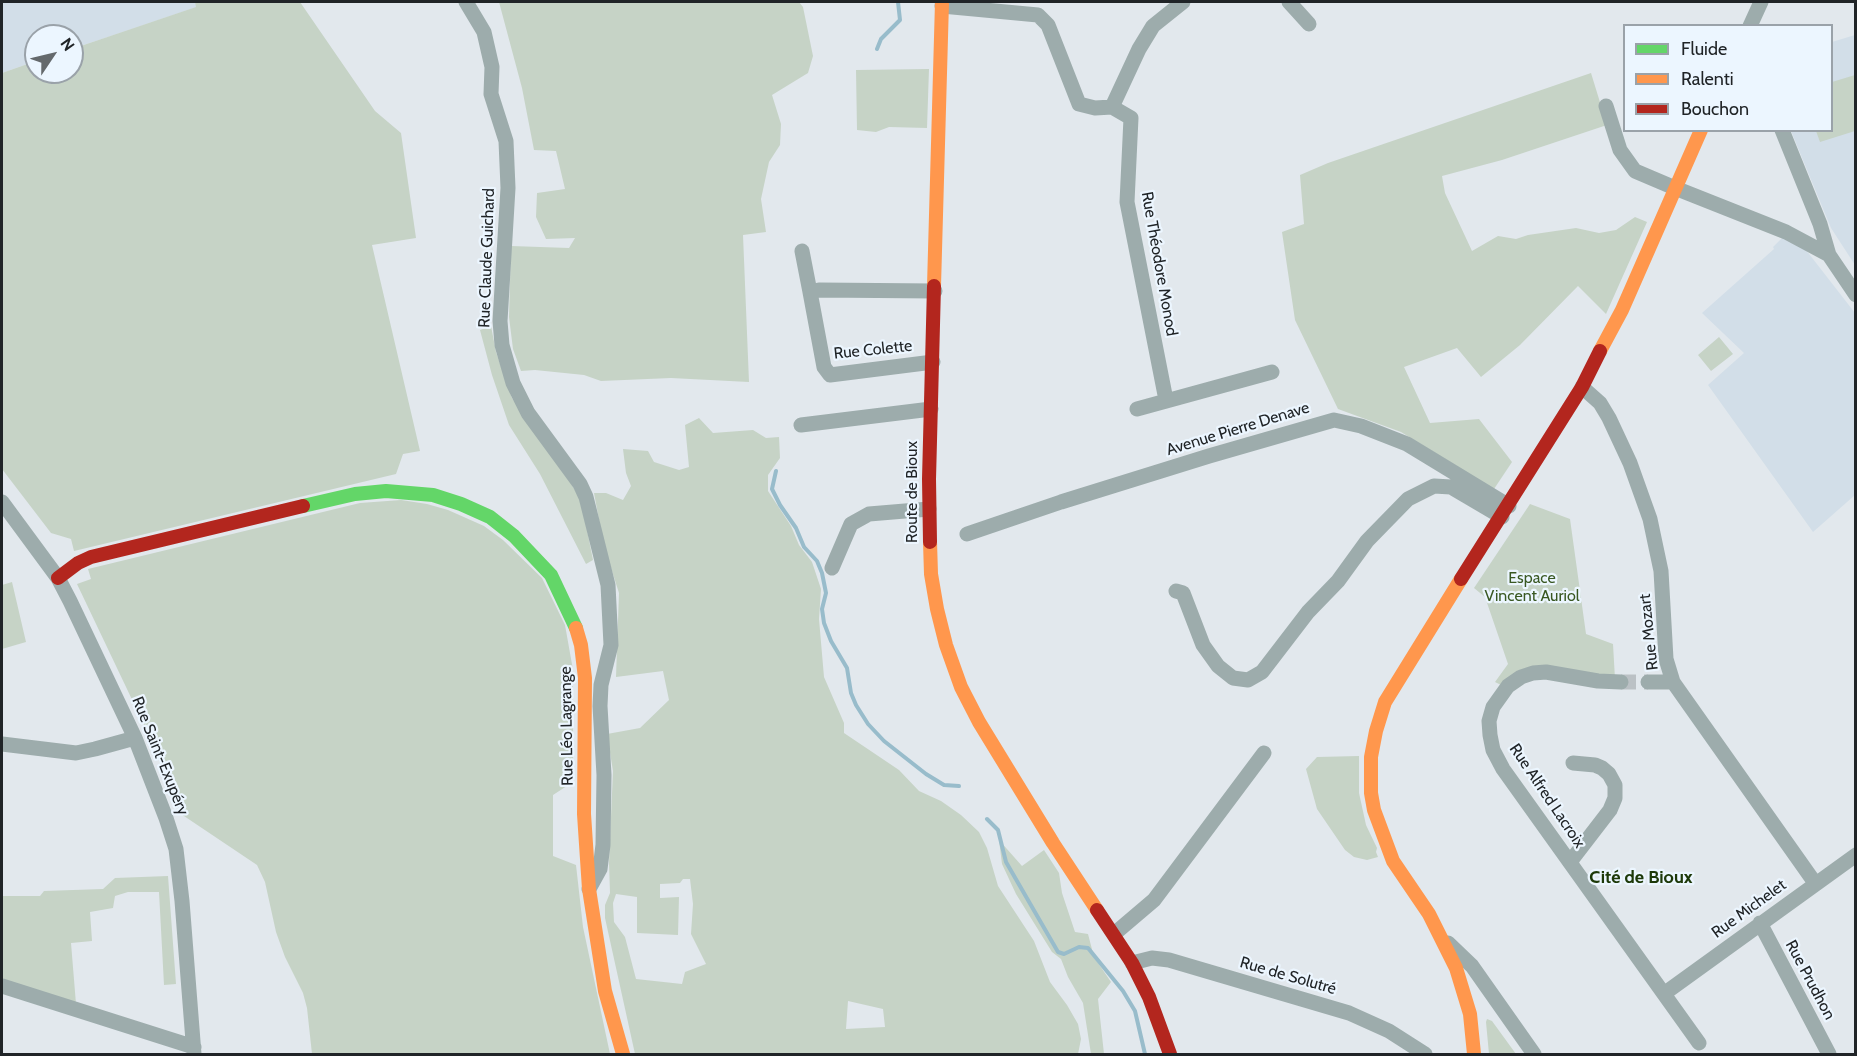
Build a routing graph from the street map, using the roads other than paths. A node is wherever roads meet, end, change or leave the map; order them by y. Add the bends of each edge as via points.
1 (466, 2) edge
2 (1183, 2) edge
3 (1289, 2) edge
4 (1761, 2) edge
5 (942, 4) edge
6 (1309, 24) dead end
7 (1751, 24) edge
8 (1606, 106) dead end
9 (1112, 107) junction
10 (1700, 132) edge
11 (1783, 132) edge
12 (1675, 189) junction
13 (802, 251) dead end
14 (1828, 255) junction
15 (934, 291) junction
16 (810, 292) junction
17 (1856, 295) edge
18 (933, 362) junction
19 (1272, 372) dead end
20 (1582, 387) junction
21 (1166, 400) junction
22 (931, 409) junction
23 (1137, 409) dead end
24 (801, 425) dead end
25 (2, 502) edge
26 (929, 509) junction
27 (1505, 511) junction
28 (968, 534) dead end
29 (832, 568) dead end
30 (58, 578) junction
31 (1176, 591) dead end
32 (1621, 682) tunnel mouth
33 (1648, 682) tunnel mouth
34 (1672, 682) junction
35 (135, 738) junction
36 (2, 744) edge
37 (1264, 753) dead end
38 (1573, 763) dead end
39 (1856, 855) edge
40 (1570, 862) junction
41 (1815, 883) junction
42 (589, 889) junction
43 (1760, 923) junction
44 (1114, 934) junction
45 (1442, 937) junction
46 (1132, 963) junction
47 (2, 986) edge
48 (1490, 992) junction
49 (1665, 993) junction
50 (1465, 997) junction
51 (1700, 1043) dead end
52 (194, 1051) edge
53 (623, 1054) edge
54 (1170, 1054) edge
55 (1425, 1054) edge
56 (1474, 1054) edge
57 (1534, 1054) edge
58 (1829, 1054) edge

1 - 42 street, Rue Claude Guichard via 484,32 492,66 491,94 506,141 502,345 513,383 528,413 586,497 608,585 611,645 600,706 603,845 600,869
2 - 9 street via 1154,26
3 - 6 street
4 - 7 street
5 - 9 street via 1038,15 1048,25 1079,104
5 - 15 street, Route de Bioux
8 - 12 street via 1620,150 1635,171
9 - 21 street, Rue Théodore Monod via 1131,118 1127,202
10 - 12 street
11 - 14 street via 1821,224
12 - 14 street via 1786,232
12 - 20 street via 1622,310
13 - 16 street, Rue Colette
14 - 17 street
15 - 16 street
15 - 18 street, Route de Bioux
16 - 18 street, Rue Colette via 824,367 830,375
18 - 22 street, Route de Bioux
19 - 21 street
20 - 27 street
20 - 34 street, Rue Mozart via 1600,403 1609,418 1650,519 1661,571 1666,659
21 - 23 street
22 - 24 street
22 - 26 street, Route de Bioux
25 - 30 street, Rue Saint-Exupéry
26 - 29 street via 869,514 851,524
26 - 44 street, Route de Bioux via 931,574 937,609 961,687 1053,843
27 - 28 street, Avenue Pierre Denave via 1407,444 1334,420 1060,502
27 - 31 street via 1451,487 1434,486 1408,499 1367,541 1262,672 1248,680 1233,678 1218,666 1203,645 1183,593
27 - 45 street via 1385,702 1371,757 1371,793 1383,838 1393,861
30 - 35 street, Rue Saint-Exupéry
30 - 42 street, Rue Léo Lagrange via 91,557 355,494 386,490 433,495 490,517 522,543 550,575 572,617 581,645
32 - 40 street, Rue Alfred Lacroix via 1533,673 1508,686 1493,707 1493,750
33 - 34 street
34 - 41 street, Rue Mozart
35 - 36 street via 76,753
35 - 52 street, Rue Saint-Exupéry via 176,849
37 - 44 street via 1154,900
38 - 40 street via 1602,768 1615,785 1615,798
39 - 41 street, Rue Michelet
40 - 49 street, Rue Alfred Lacroix
41 - 43 street, Rue Michelet
42 - 53 street, Rue Léo Lagrange via 605,992
43 - 49 street, Rue Michelet
43 - 58 street, Rue Prudhon
44 - 46 street, Route de Bioux
45 - 48 street via 1472,966
45 - 50 street
46 - 54 street, Route de Bioux
46 - 55 street, Rue de Solutré via 1152,958 1169,960 1349,1013 1389,1031
47 - 52 street
48 - 50 street
48 - 57 street
49 - 51 street, Rue Alfred Lacroix
50 - 56 street

